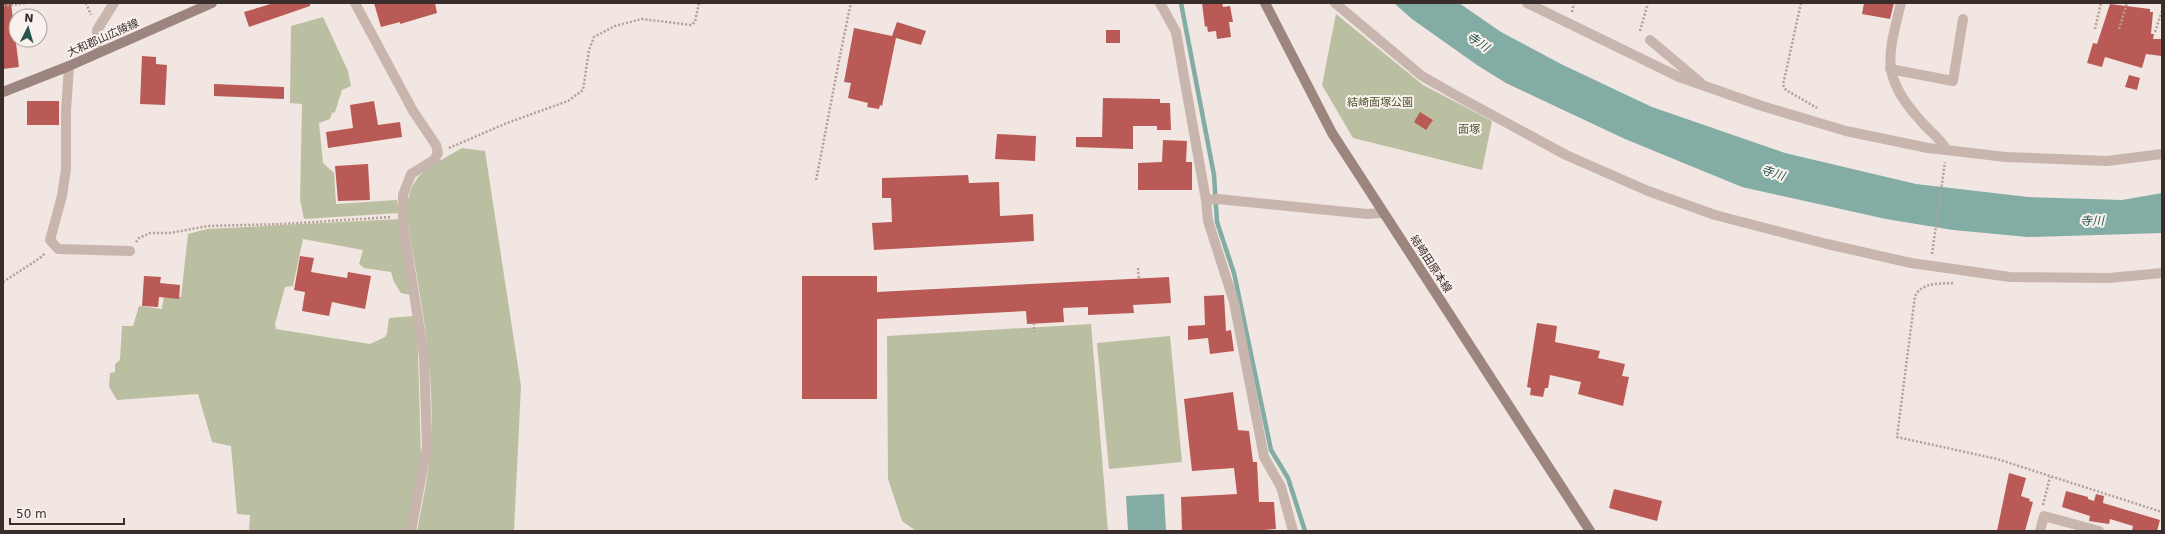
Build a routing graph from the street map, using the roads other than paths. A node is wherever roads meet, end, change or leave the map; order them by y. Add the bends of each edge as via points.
1 (114, 3) edge
2 (212, 3) edge
3 (355, 3) edge
4 (1160, 3) edge
5 (1265, 3) edge
6 (1335, 3) edge
7 (1527, 3) edge
8 (1901, 3) edge
9 (1963, 19) dead end
10 (1650, 40) road end
11 (98, 52) junction
12 (69, 66) junction
13 (1890, 69) junction
14 (1702, 85) junction
15 (3, 92) edge
16 (1946, 153) junction
17 (2162, 154) edge
18 (1206, 200) junction
19 (1383, 213) junction
20 (130, 251) road end
21 (2162, 273) edge
22 (412, 531) edge
23 (1294, 531) edge
24 (1590, 531) edge
25 (2040, 531) edge
26 (2099, 531) edge

1 - 11 street via 97,30
2 - 11 main road, 大和郡山広陵線
3 - 22 street via 413,111 436,145 438,154 434,160 410,174 403,195 403,225 424,356 427,434 423,475
4 - 18 street via 1176,32
5 - 19 main road, 結崎田原本線 via 1332,133
6 - 21 street via 1422,76 1459,97 1566,155 1648,191 1716,215 1911,263 2010,277 2109,278
7 - 14 street via 1679,77
8 - 13 street via 1892,39
9 - 13 street via 1953,81
10 - 14 street
11 - 12 main road, 大和郡山広陵線
12 - 15 main road, 大和郡山広陵線
12 - 20 street via 66,169 62,196 50,240 58,249
13 - 16 street via 1892,81 1903,100 1940,140
14 - 16 street via 1846,131
16 - 17 street via 2107,161
18 - 19 street via 1218,199 1367,214
18 - 23 street via 1208,221 1234,302 1264,457 1281,487
19 - 24 main road, 結崎田原本線
25 - 26 street via 2044,516

